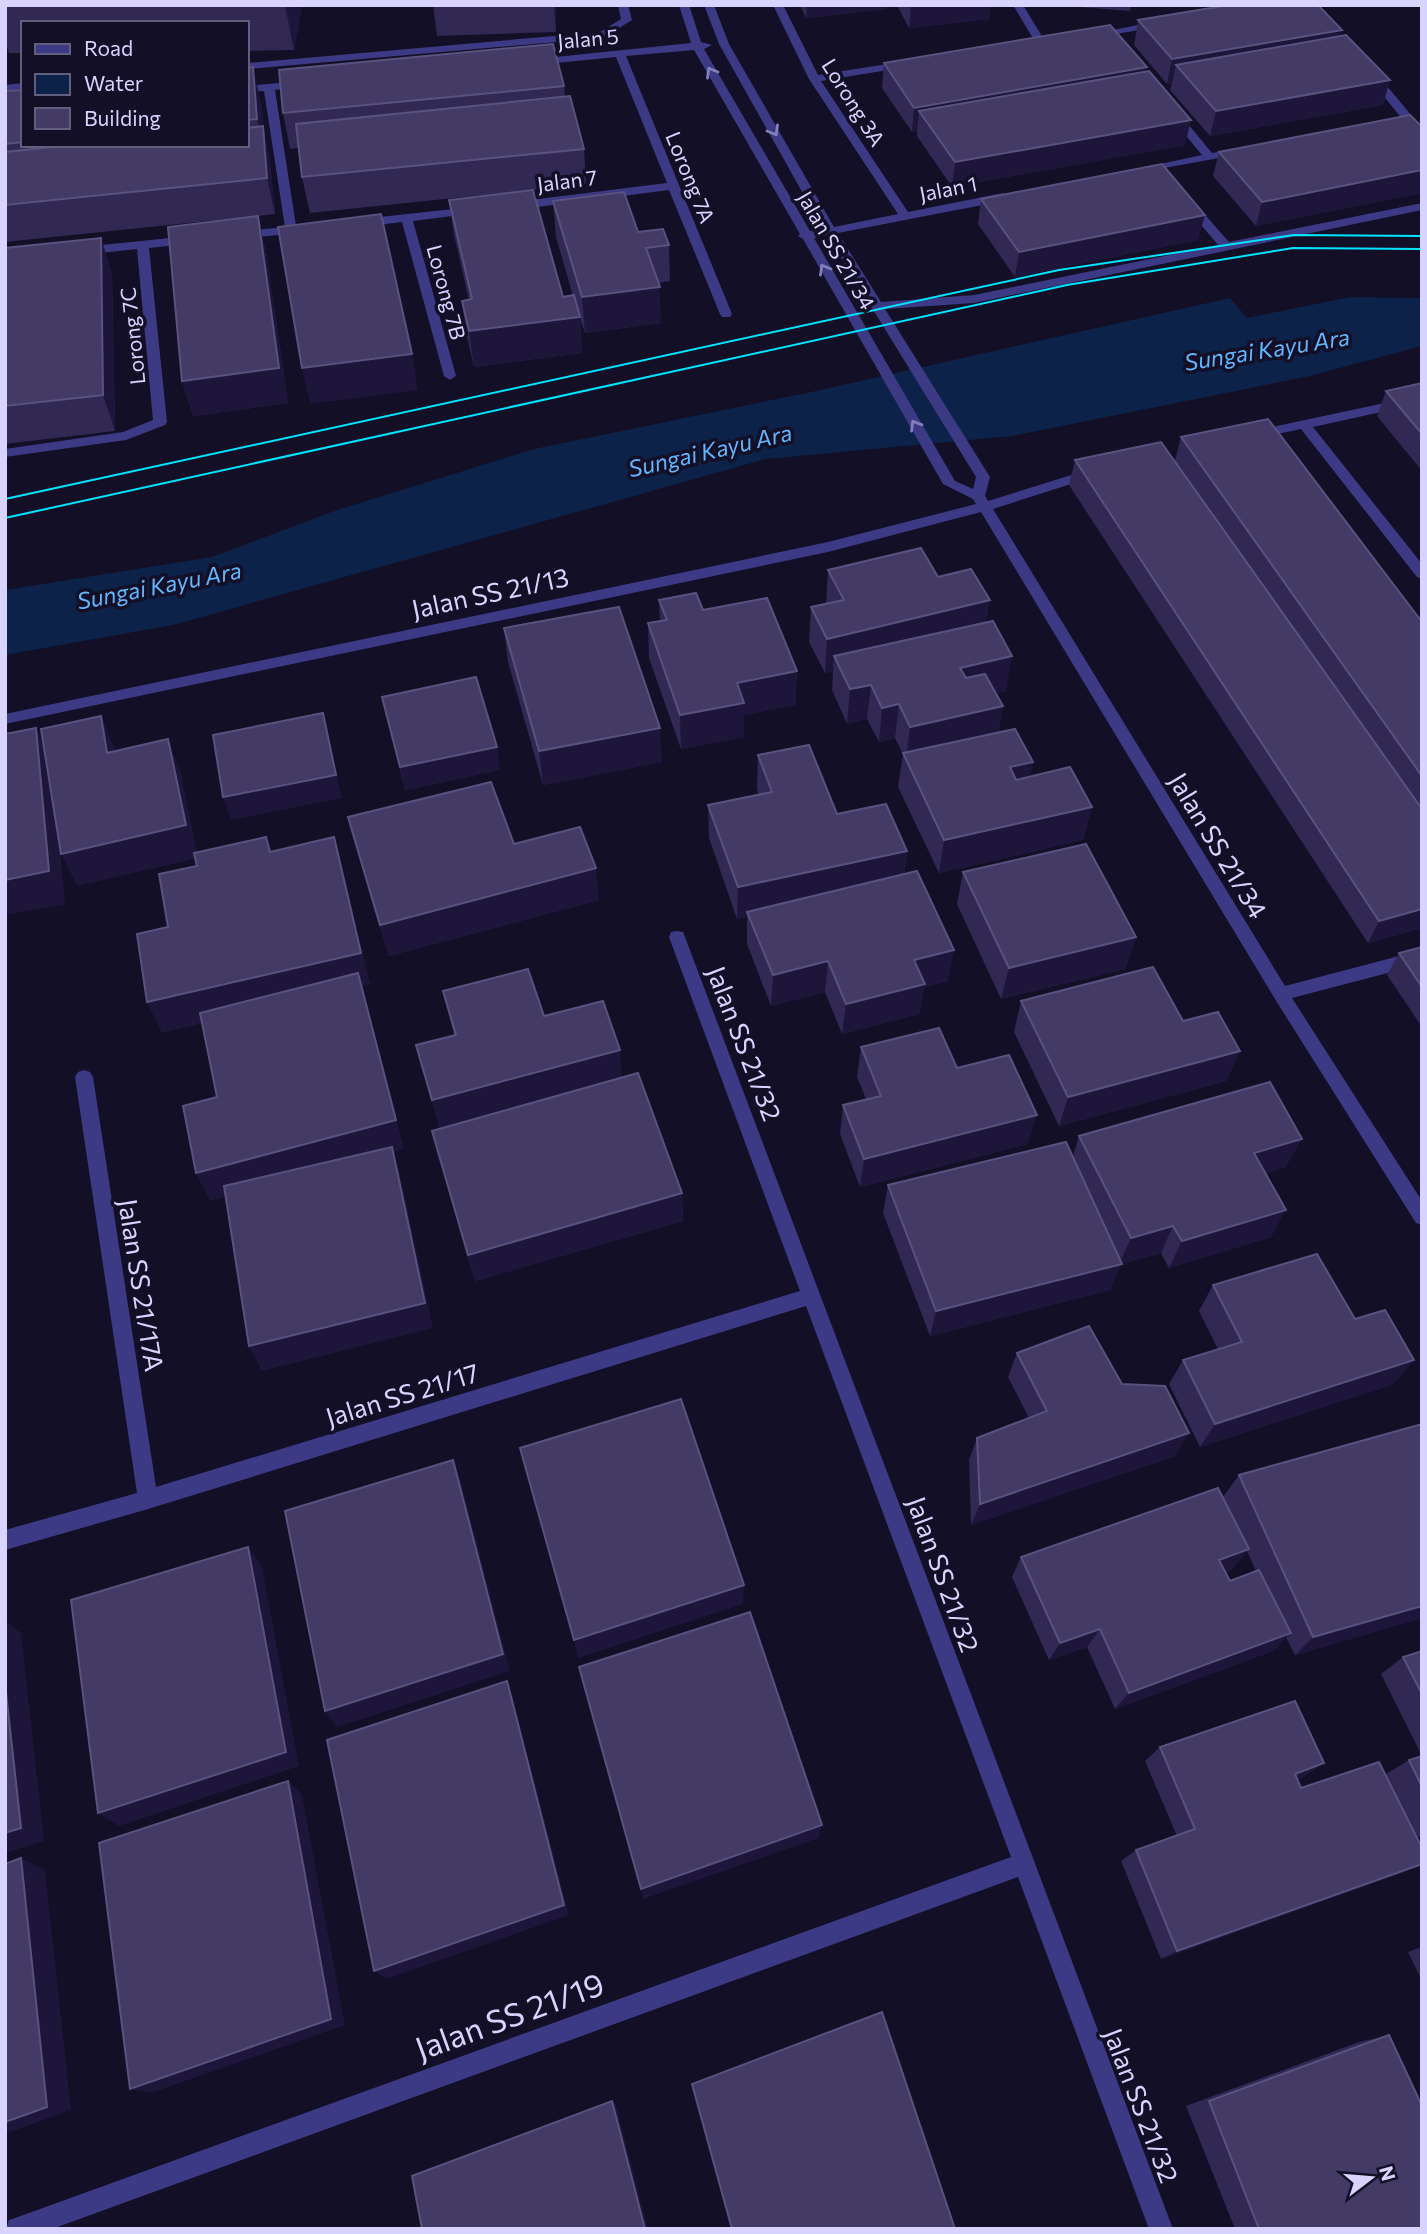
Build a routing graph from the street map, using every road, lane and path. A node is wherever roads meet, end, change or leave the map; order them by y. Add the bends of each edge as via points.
1 (623, 5) edge
2 (684, 5) edge
3 (709, 5) edge
4 (778, 5) edge
5 (1018, 5) edge
6 (1174, 22) edge
7 (1108, 32) junction
8 (1081, 36) edge
9 (1054, 41) edge
10 (1041, 43) junction
11 (1116, 43) edge
12 (724, 44) junction
13 (1028, 45) edge
14 (697, 46) junction
15 (620, 55) junction
16 (921, 62) edge
17 (525, 63) edge
18 (248, 66) edge
19 (1366, 67) edge
20 (814, 79) junction
21 (309, 83) edge
22 (269, 87) junction
23 (248, 89) edge
24 (1167, 105) edge
25 (1408, 119) junction
26 (1395, 122) edge
27 (1422, 136) edge
28 (1249, 150) edge
29 (1209, 158) junction
30 (1132, 172) edge
31 (1167, 177) junction
32 (674, 186) junction
33 (1012, 196) edge
34 (1422, 206) edge
35 (500, 207) edge
36 (487, 209) edge
37 (905, 216) junction
38 (407, 219) junction
39 (342, 225) edge
40 (317, 228) edge
41 (291, 230) junction
42 (830, 230) junction
43 (804, 236) junction
44 (223, 237) edge
45 (210, 239) edge
46 (143, 245) junction
47 (1226, 246) junction
48 (74, 252) edge
49 (877, 306) junction
50 (726, 314) dead end
51 (450, 376) dead end
52 (1422, 398) edge
53 (1304, 424) junction
54 (1239, 439) edge
55 (5, 453) edge
56 (1108, 469) edge
57 (981, 501) junction
58 (1422, 573) edge
59 (5, 719) edge
60 (677, 937) dead end
61 (1422, 957) edge
62 (1281, 993) junction
63 (84, 1077) dead end
64 (1422, 1217) edge
65 (812, 1296) junction
66 (148, 1499) junction
67 (5, 1539) edge
68 (1023, 1864) junction
69 (19, 2229) edge
70 (1161, 2229) edge

1 - 18 street via 627,20 603,36
2 - 14 street, Jalan SS 21/34
3 - 12 street, Jalan SS 21/34
4 - 20 street, Lorong 3A
5 - 10 street
6 - 7 street
7 - 8 street
7 - 11 street
9 - 10 street
10 - 13 street
12 - 14 street, Jalan 5
12 -> 42 street, Jalan SS 21/34
14 - 15 street, Jalan 5
43 -> 14 street, Jalan SS 21/34
15 - 17 street, Jalan 5
15 - 32 street, Lorong 7A
16 - 20 street
19 - 25 street
20 - 37 street, Lorong 3A
21 - 22 street
22 - 23 street
22 - 41 street
24 - 29 street
25 - 26 street
25 - 27 street
28 - 29 street
29 - 31 street
30 - 31 street
31 - 47 street
32 - 35 street, Jalan 7
32 - 50 street, Lorong 7A
33 - 37 street, Jalan 1
34 - 47 street
36 - 38 street
37 - 42 street, Jalan 1
38 - 39 street
38 - 51 street, Lorong 7B
40 - 41 street
41 - 44 street
42 - 43 street, Jalan 1
42 - 49 street, Jalan SS 21/34
57 -> 43 street, Jalan SS 21/34 via 950,484
45 - 46 street
46 - 48 street
46 - 55 street, Lorong 7C via 160,422 126,436
47 - 49 street via 974,299
49 - 57 street, Jalan SS 21/34 via 983,477
52 - 53 street
53 - 54 street
53 - 58 street
56 - 57 street, Jalan SS 21/13
57 - 59 street, Jalan SS 21/13 via 815,550
57 - 62 street, Jalan SS 21/34
60 - 65 street, Jalan SS 21/32
61 - 62 street
62 - 64 street, Jalan SS 21/34
63 - 66 street, Jalan SS 21/17A
65 - 66 street, Jalan SS 21/17
65 - 68 street, Jalan SS 21/32
66 - 67 street, Jalan SS 21/17
68 - 69 street, Jalan SS 21/19
68 - 70 street, Jalan SS 21/32

